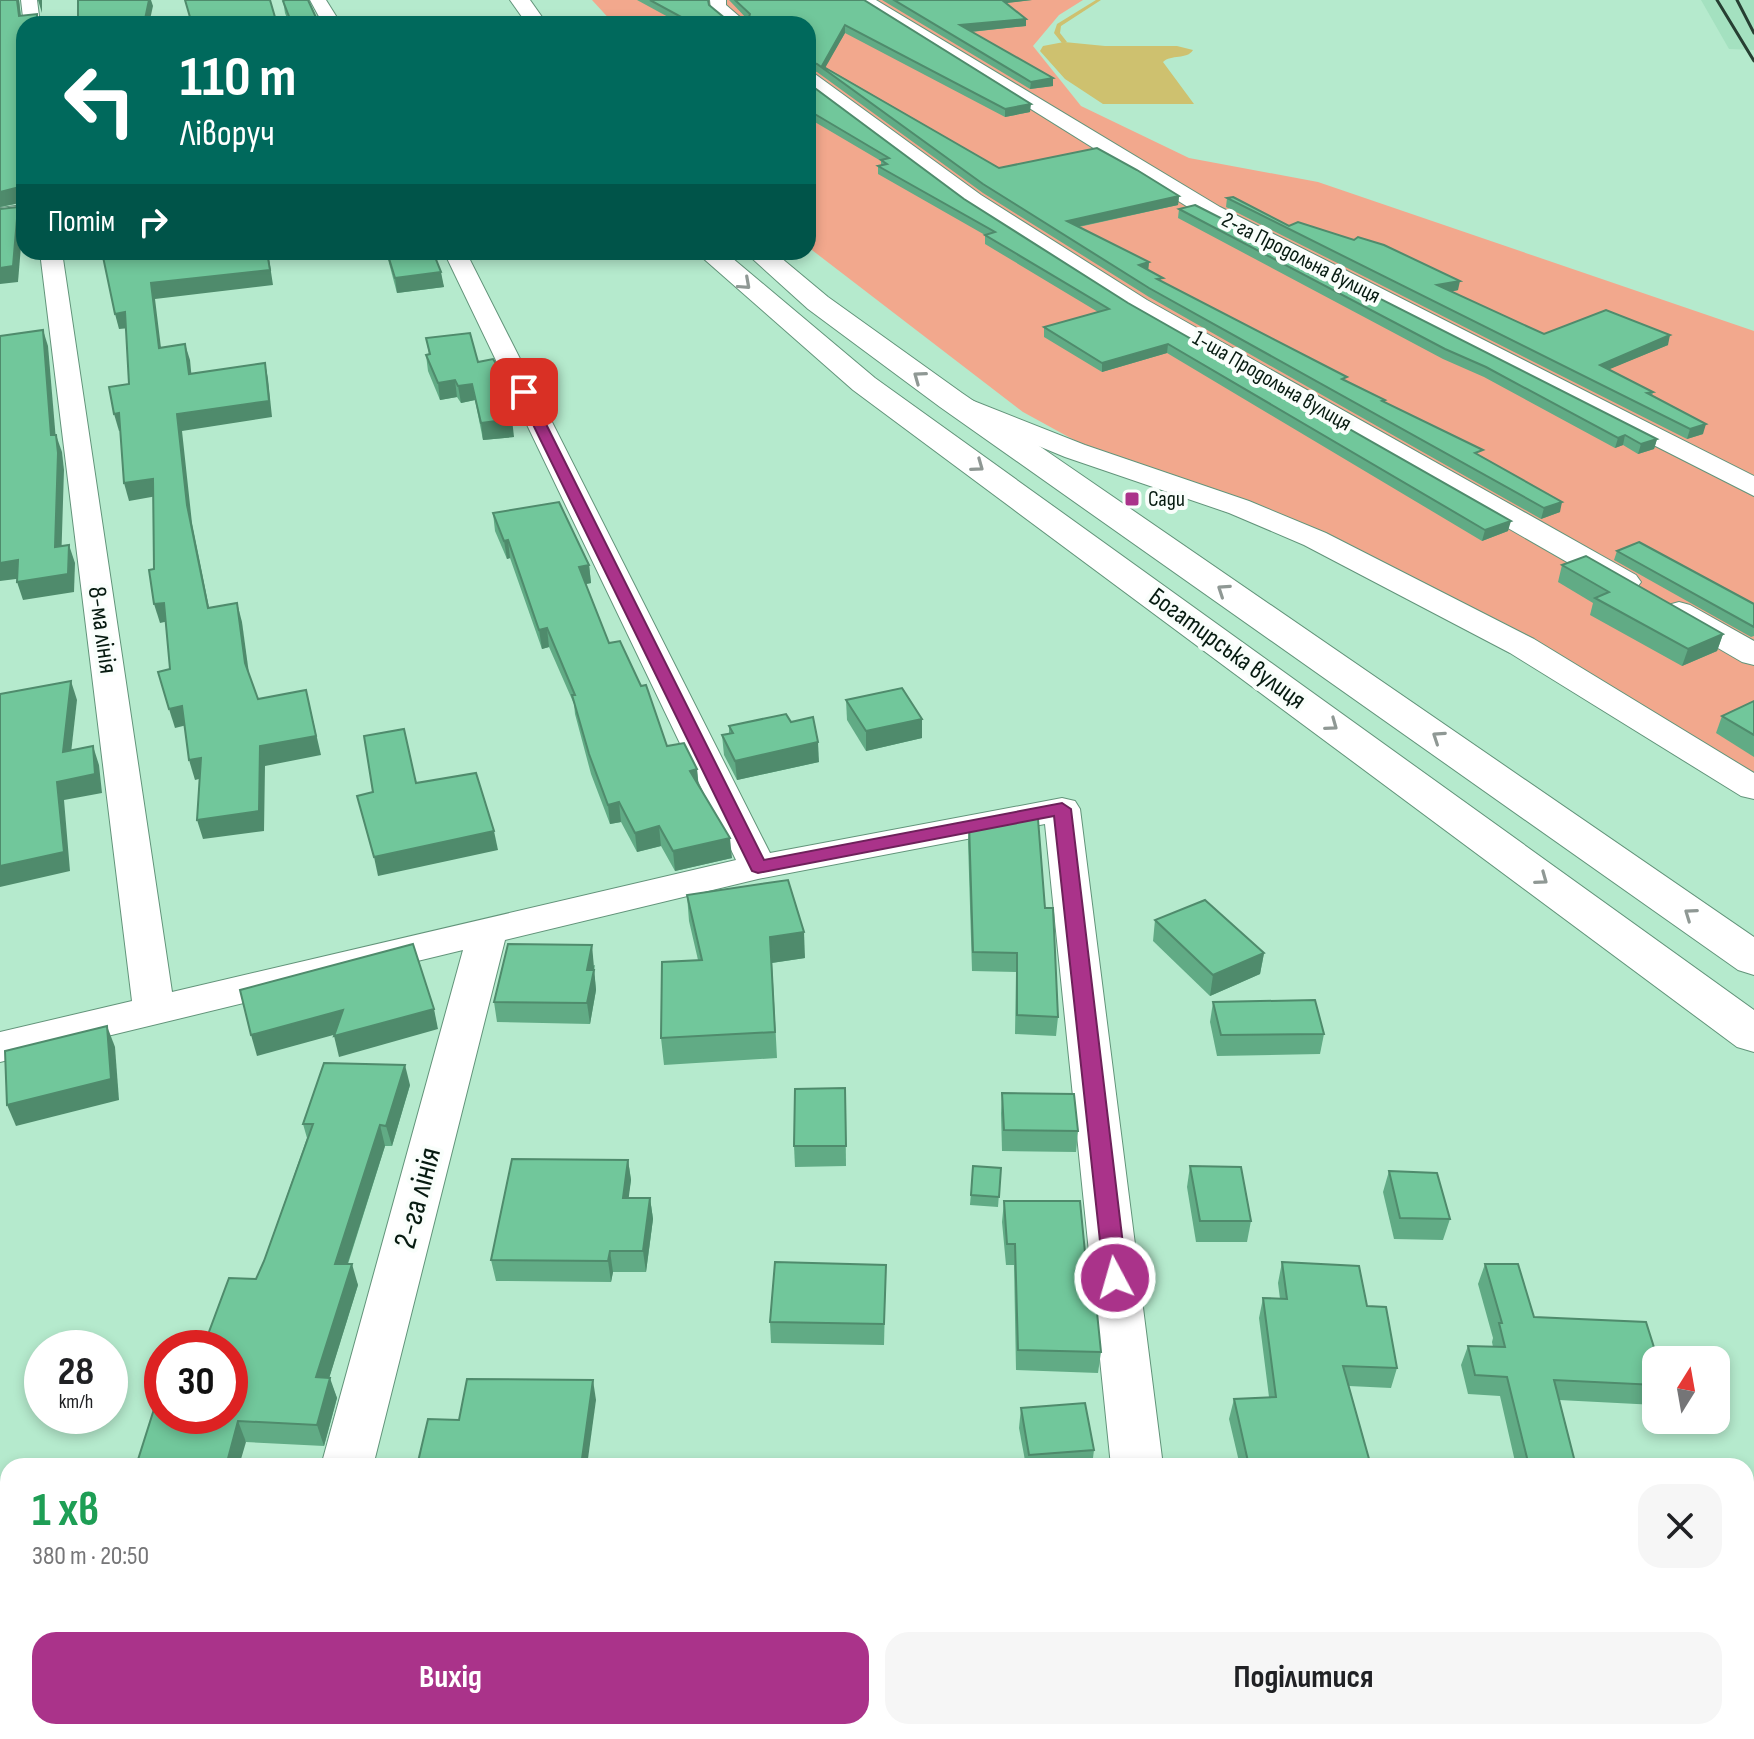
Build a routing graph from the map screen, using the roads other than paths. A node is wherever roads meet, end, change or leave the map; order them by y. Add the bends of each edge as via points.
1 (864, 0) edge
2 (816, 84) edge
3 (52, 260) edge
4 (459, 260) edge
5 (718, 260) edge
6 (767, 260) edge
7 (951, 400) junction
8 (1754, 487) edge
9 (1754, 655) edge
10 (1754, 788) edge
11 (758, 867) junction
12 (488, 930) junction
13 (1754, 959) edge
14 (154, 1008) junction
15 (1754, 1035) edge
16 (0, 1047) edge
17 (349, 1458) edge
18 (1136, 1458) edge

1 - 8 street, 2-га Продольна вулиця via 1212,212
2 - 9 street, 1-ша Продольна вулиця via 973,200 1138,305
3 - 14 street, 8-ма лінія
4 - 11 street
5 -> 15 main road, Богатирська вулиця via 864,384
7 -> 6 main road, Богатирська вулиця
7 - 10 street via 1315,539 1522,646
13 -> 7 main road, Богатирська вулиця
11 - 12 street
11 - 18 street via 1062,809
12 - 14 street
12 - 17 street, 2-га лінія
14 - 16 street

